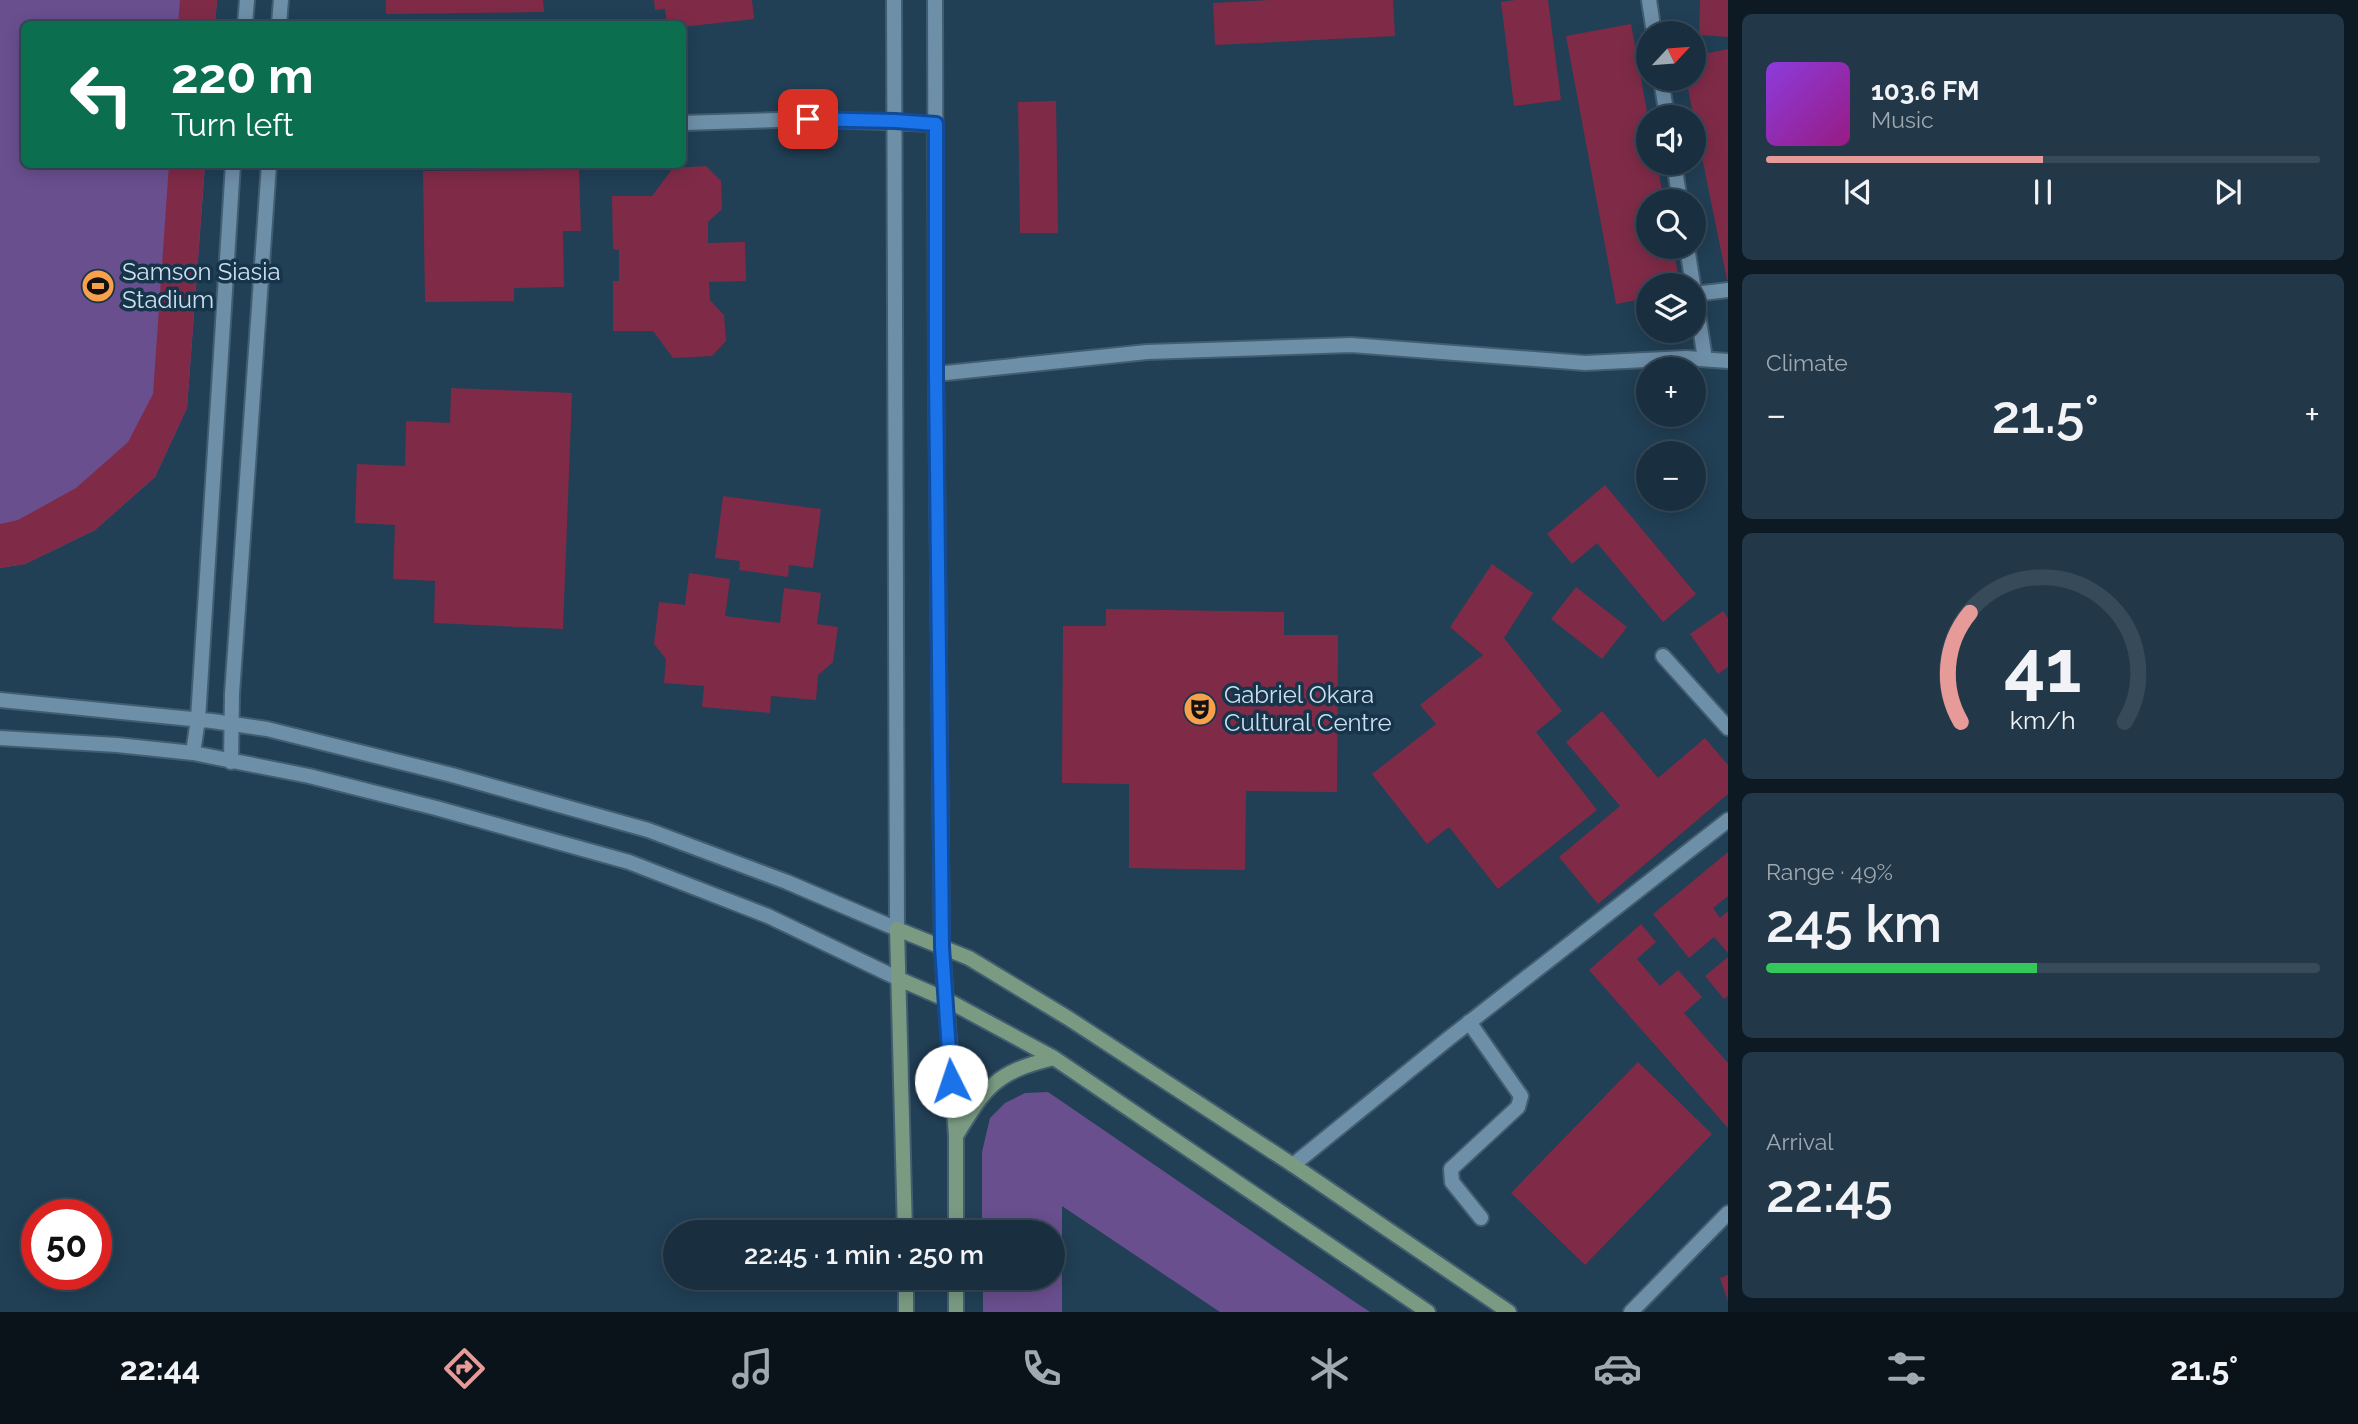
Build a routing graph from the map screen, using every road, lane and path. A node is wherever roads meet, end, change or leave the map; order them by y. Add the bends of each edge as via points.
1 (247, 0) edge
2 (281, 0) edge
3 (894, 0) edge
4 (934, 0) edge
5 (1648, 0) edge
6 (245, 21) edge
7 (279, 21) edge
8 (1652, 21) edge
9 (895, 121) junction
10 (686, 123) edge
11 (936, 124) junction
12 (233, 168) edge
13 (269, 168) edge
14 (1706, 290) edge
15 (1728, 290) edge
16 (1706, 359) edge
17 (1636, 360) edge
18 (1728, 361) edge
19 (936, 374) junction
20 (1663, 656) dead end
21 (0, 700) edge
22 (198, 719) junction
23 (233, 724) junction
24 (1728, 728) edge
25 (0, 738) edge
26 (192, 753) junction
27 (231, 762) junction
28 (1728, 820) edge
29 (897, 929) junction
30 (942, 947) junction
31 (899, 979) junction
32 (944, 999) junction
33 (1469, 1023) junction
34 (1055, 1058) junction
35 (956, 1136) junction
36 (1293, 1165) junction
37 (1728, 1213) edge
38 (1481, 1218) dead end
39 (905, 1220) edge
40 (956, 1220) edge
41 (906, 1290) edge
42 (956, 1290) edge
43 (906, 1312) edge
44 (957, 1312) edge
45 (1428, 1312) edge
46 (1509, 1312) edge
47 (1631, 1312) edge

1 - 6 street
2 - 7 street
3 - 9 street
4 - 11 street
5 - 8 street
9 - 10 street
9 - 11 street
9 - 29 street
11 - 19 street
12 - 22 street
13 - 23 street
14 - 15 street
16 - 18 street
17 - 19 street via 1585,363 1351,345 1147,352
19 - 30 street
20 - 24 street
21 - 22 street
22 - 23 street
22 - 26 street
23 - 27 street
23 - 29 street via 452,775 649,830
25 - 26 street
26 - 27 street
27 - 31 street via 309,776 629,862 768,916
28 - 33 street
29 - 30 main road
29 - 31 main road
30 - 32 main road
30 - 36 main road via 969,958 1068,1018
31 - 32 main road
31 - 39 main road
32 - 34 main road
32 - 35 main road
33 - 36 street
33 - 38 street via 1521,1096 1518,1107 1451,1169 1451,1182
34 - 35 main road via 999,1078 976,1102
34 - 45 main road
35 - 40 main road
36 - 46 main road
37 - 47 street
41 - 43 main road
42 - 44 main road

